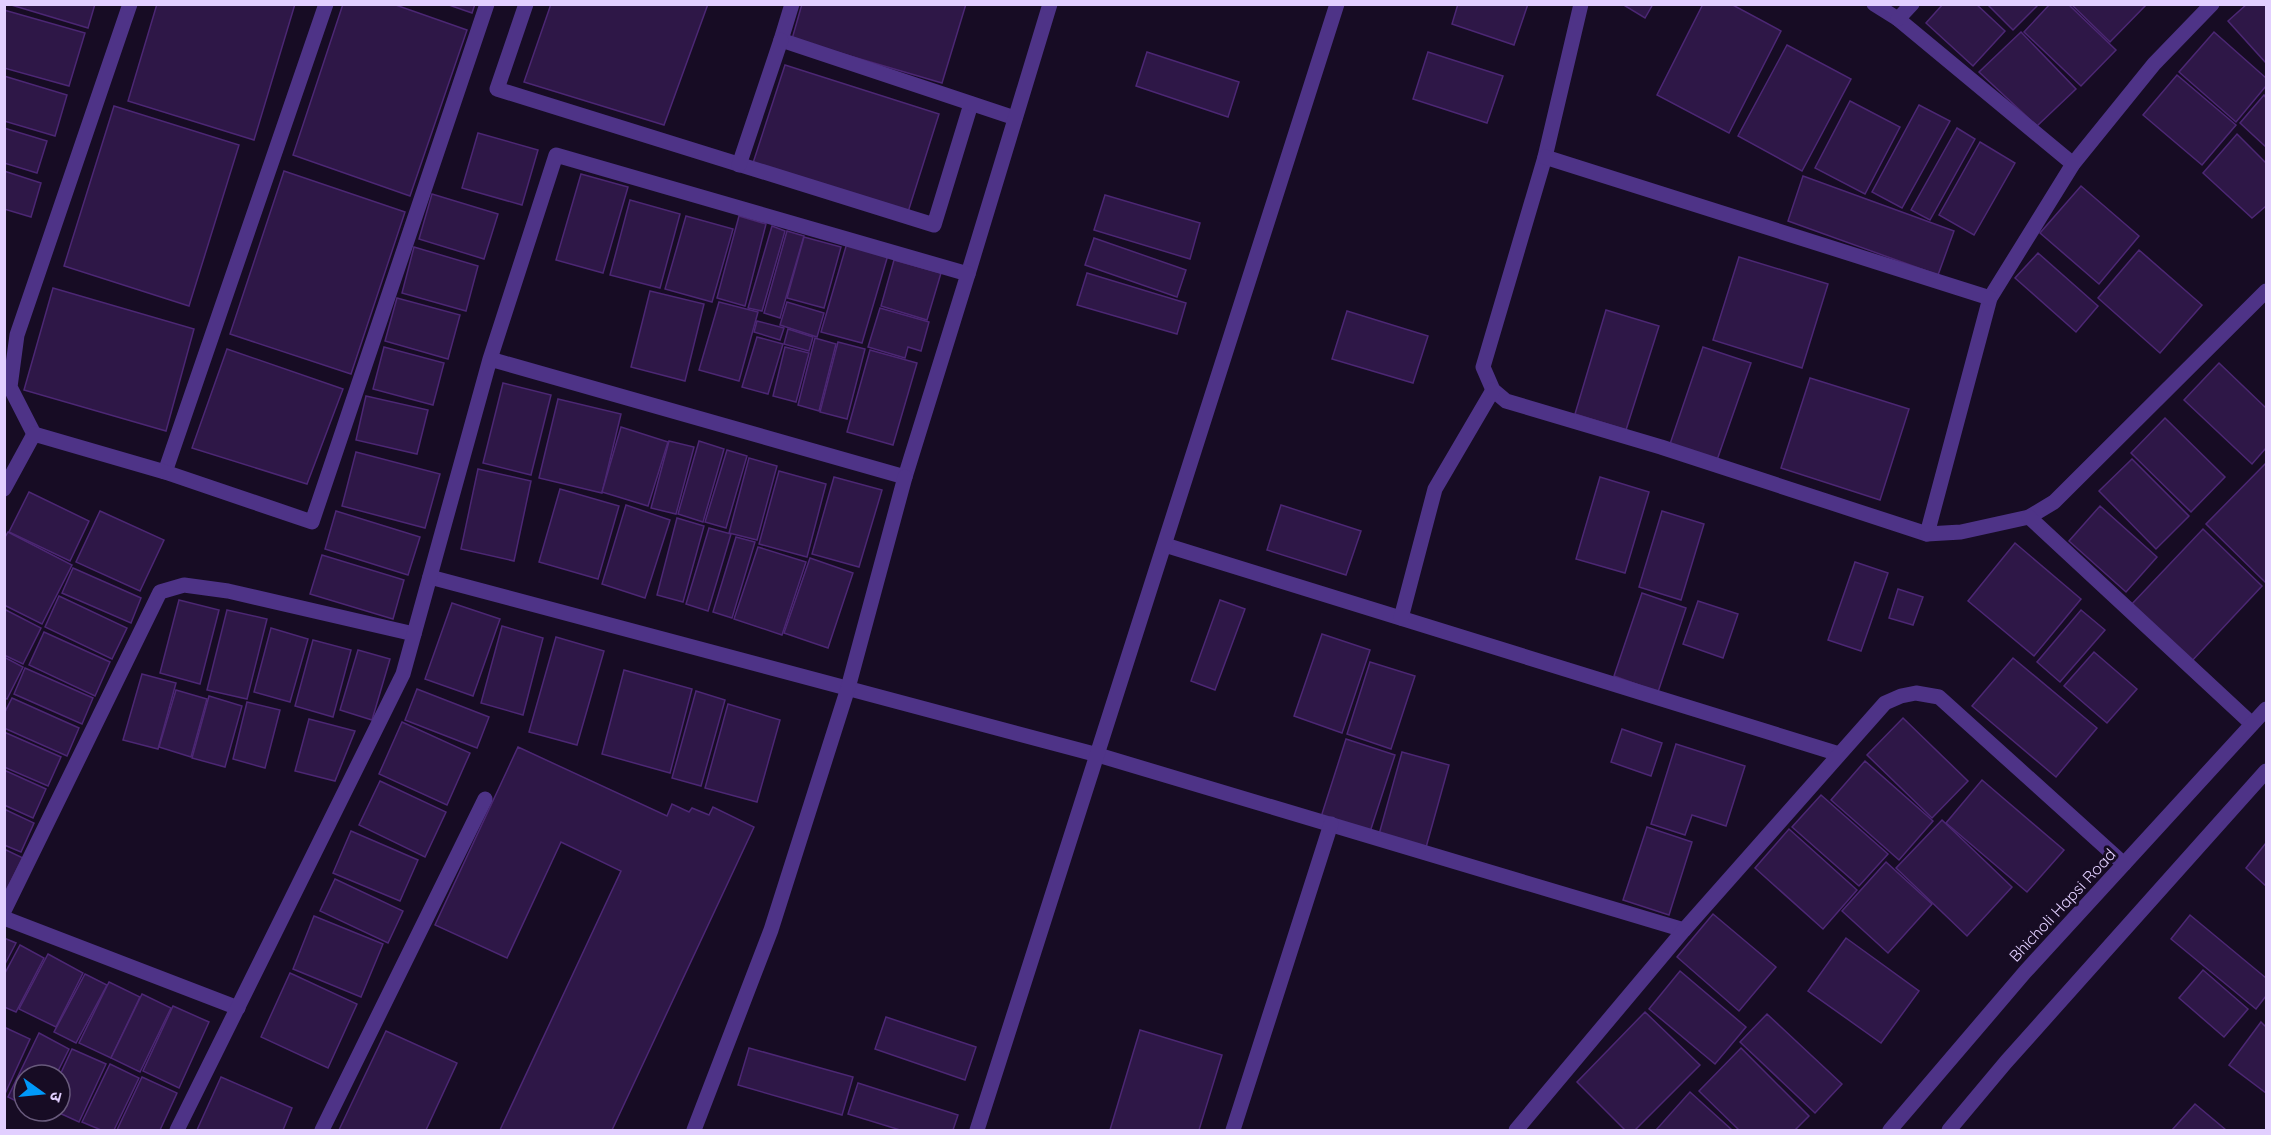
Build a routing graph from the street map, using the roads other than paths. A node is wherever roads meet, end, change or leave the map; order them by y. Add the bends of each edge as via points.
1 (130, 4) edge
2 (326, 4) edge
3 (487, 4) edge
4 (526, 4) edge
5 (792, 4) edge
6 (1050, 4) edge
7 (1337, 4) edge
8 (1581, 4) edge
9 (1874, 4) edge
10 (1912, 4) edge
11 (2212, 4) edge
12 (1898, 19) junction
13 (781, 40) junction
14 (971, 104) junction
15 (1016, 118) junction
16 (1545, 157) junction
17 (2073, 164) junction
18 (740, 165) junction
19 (968, 274) junction
20 (2266, 291) edge
21 (1990, 298) junction
22 (490, 359) junction
23 (1492, 390) junction
24 (34, 434) junction
25 (165, 472) junction
26 (905, 477) junction
27 (4, 489) edge
28 (2029, 517) junction
29 (1927, 534) junction
30 (1165, 545) junction
31 (430, 577) junction
32 (1401, 618) junction
33 (414, 634) junction
34 (848, 688) junction
35 (2266, 709) edge
36 (2252, 724) junction
37 (1839, 754) junction
38 (1098, 755) junction
39 (2266, 771) edge
40 (486, 799) dead end
41 (1331, 825) junction
42 (2124, 864) junction
43 (4, 910) edge
44 (4, 918) edge
45 (1684, 930) junction
46 (238, 1008) junction
47 (1521, 1129) edge
48 (177, 1131) edge
49 (322, 1131) edge
50 (694, 1131) edge
51 (977, 1131) edge
52 (1233, 1131) edge
53 (1890, 1131) edge
54 (1949, 1131) edge

1 - 24 street via 17,335 10,387
2 - 25 street
3 - 25 street via 312,522
4 - 18 street via 497,89
5 - 13 street
6 - 15 street
7 - 30 street
8 - 16 street
9 - 12 street
10 - 12 street
11 - 17 street via 2154,64
12 - 17 street
13 - 14 street
13 - 18 street
14 - 15 street
14 - 18 street via 934,225
15 - 19 street
16 - 21 street
16 - 23 street via 1483,367
17 - 21 street
19 - 22 street via 555,155
19 - 26 street
20 - 28 street via 2054,502
21 - 29 street
22 - 26 street
22 - 31 street
23 - 29 street via 1506,401 1662,447
23 - 32 street via 1435,489
24 - 25 street
24 - 27 street
26 - 34 street
28 - 29 street via 1961,532
28 - 36 street
30 - 32 street
30 - 38 street
31 - 33 street
31 - 34 street
32 - 37 street
33 - 43 street via 228,591 184,585 160,592
33 - 46 street via 403,674
34 - 38 street
34 - 50 street via 771,930
35 - 36 street, Bhicholi Hapsi Road
36 - 42 street, Bhicholi Hapsi Road
37 - 42 street via 1885,703 1916,693 1939,697
37 - 45 street
38 - 41 street
38 - 51 street
39 - 54 street
40 - 49 street
41 - 45 street
41 - 52 street
42 - 53 street, Bhicholi Hapsi Road via 2025,972
44 - 46 street
45 - 47 street
46 - 48 street

